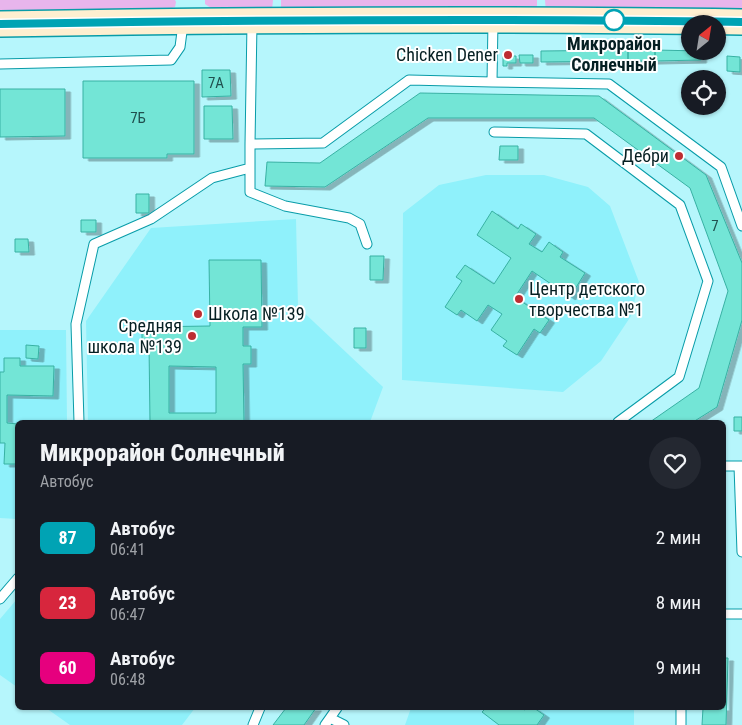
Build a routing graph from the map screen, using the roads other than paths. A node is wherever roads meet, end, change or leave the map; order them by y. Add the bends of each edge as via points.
1 (187, 14) edge
2 (252, 20) junction
3 (493, 21) junction
4 (742, 22) edge
5 (0, 24) edge
6 (0, 64) edge
7 (492, 82) junction
8 (494, 132) dead end
9 (250, 144) junction
10 (250, 168) junction
11 (742, 226) edge
12 (366, 244) dead end
13 (79, 420) edge
14 (621, 420) edge
15 (726, 466) edge
16 (741, 466) edge
17 (742, 552) edge
18 (15, 582) edge
19 (0, 599) edge
20 (726, 614) edge
21 (742, 614) edge
22 (259, 710) edge
23 (335, 710) edge
24 (681, 710) edge
25 (327, 721) edge
26 (253, 725) edge
27 (344, 725) edge
28 (681, 725) edge

1 - 2 main road
1 - 5 main road
1 - 6 lane via 180,47 171,60
2 - 3 main road
2 - 9 lane
3 - 4 main road
3 - 7 lane
7 - 9 lane via 409,80 323,142
7 - 11 lane via 609,84 721,166
8 - 14 lane via 586,134 680,205 708,281 679,378
9 - 10 lane
10 - 12 lane via 250,192 284,206 348,218 360,224
10 - 13 lane via 212,178 151,218 94,244 76,324
15 - 16 lane
16 - 17 lane
18 - 19 lane
20 - 21 lane
22 - 26 lane
23 - 25 lane
24 - 28 lane
25 - 27 lane

